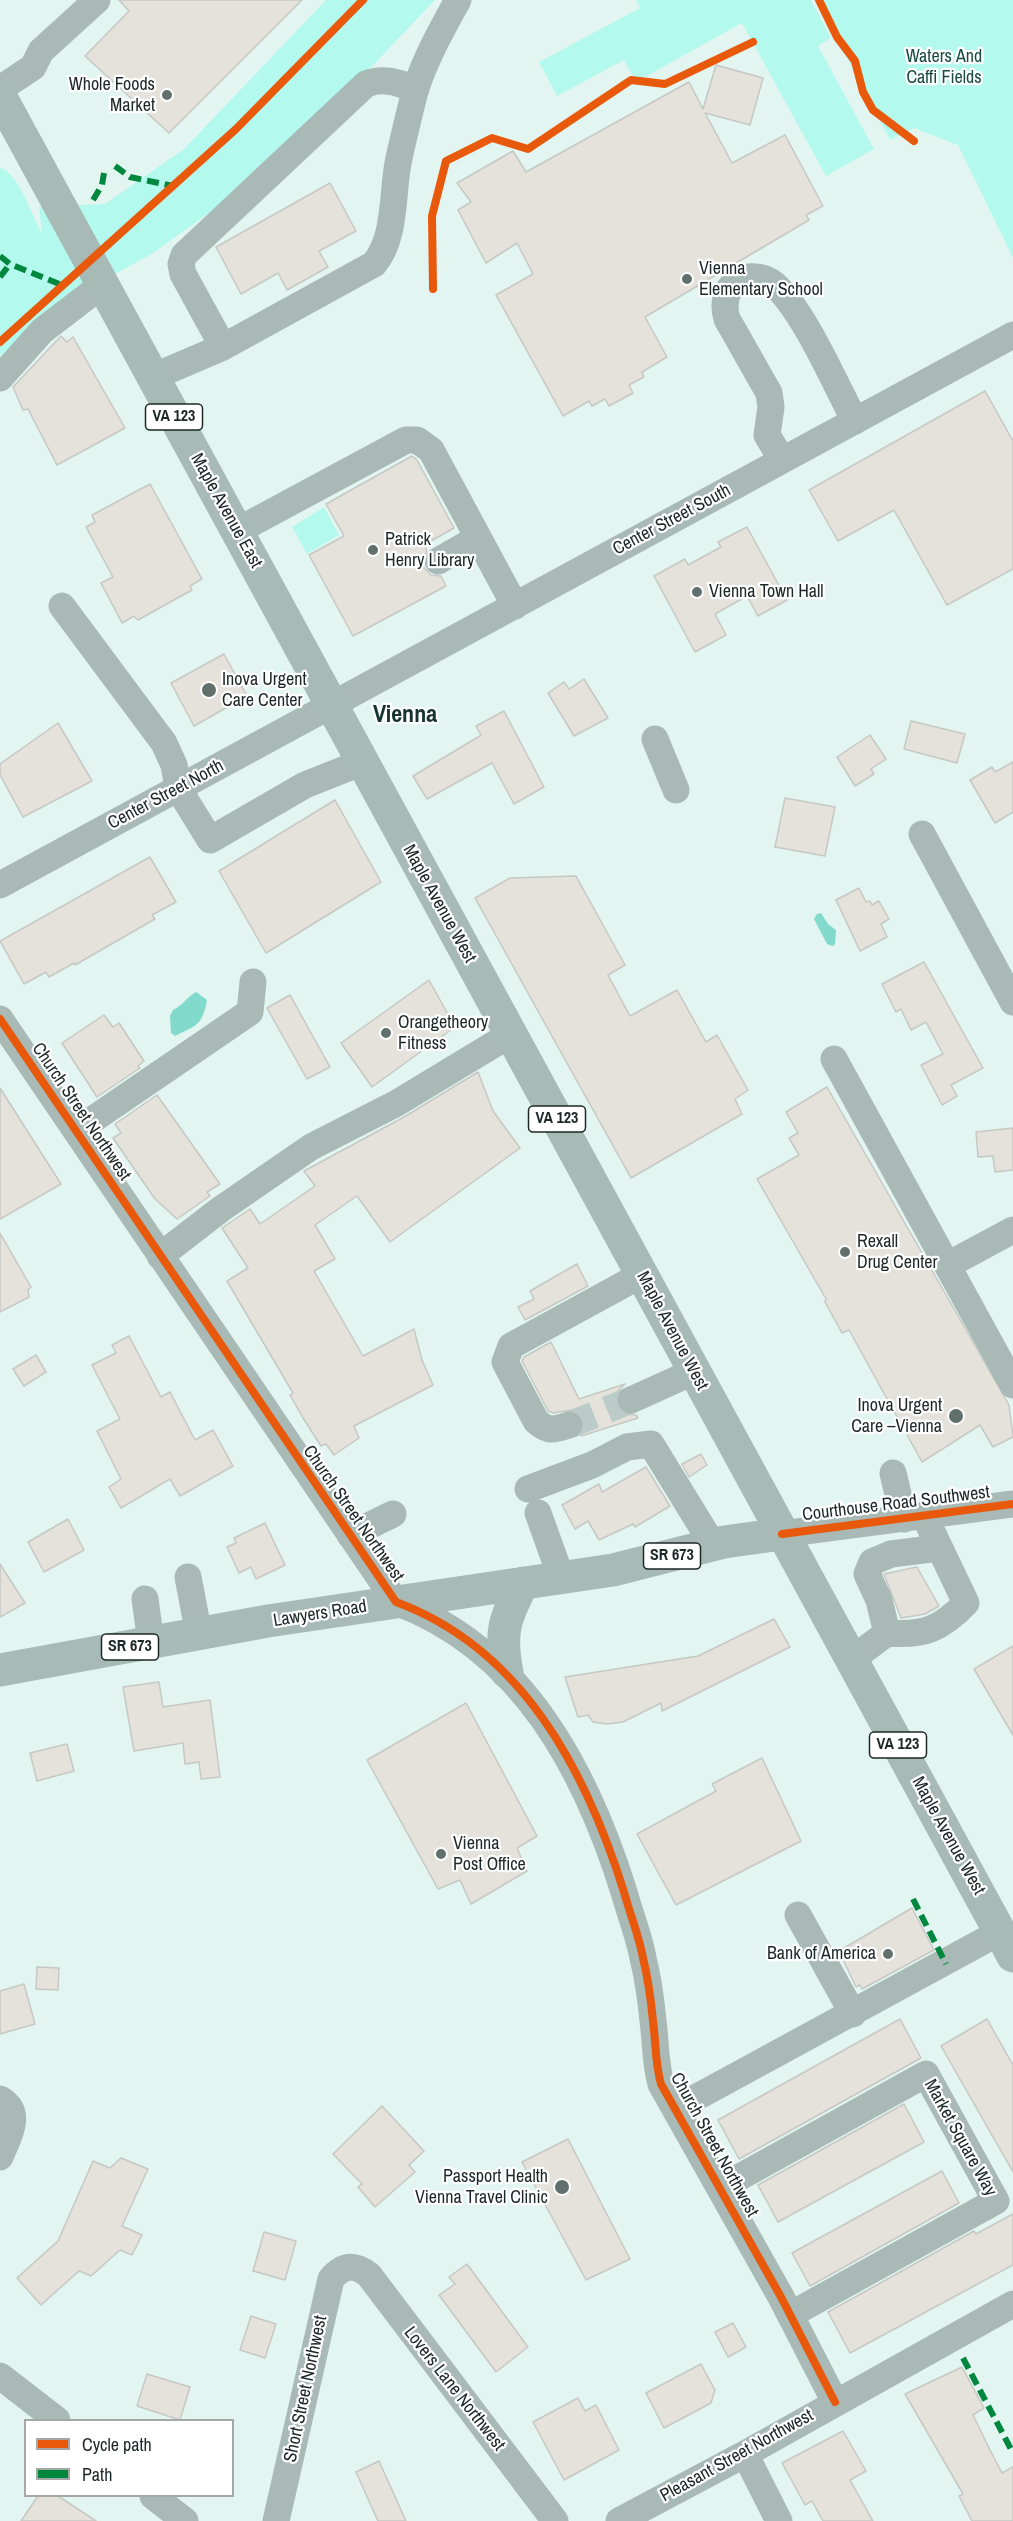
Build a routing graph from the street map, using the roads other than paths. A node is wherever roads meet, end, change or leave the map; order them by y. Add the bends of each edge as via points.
1 (97, 0) edge
2 (458, 0) edge
3 (41, 51) junction
4 (0, 68) edge
5 (0, 89) edge
6 (416, 89) junction
7 (0, 96) edge
8 (9, 134) edge
9 (102, 285) junction
10 (1013, 335) edge
11 (223, 346) junction
12 (153, 377) junction
13 (0, 378) edge
14 (855, 421) junction
15 (782, 460) junction
16 (237, 531) junction
17 (478, 537) junction
18 (438, 561) dead end
19 (63, 606) dead end
20 (514, 606) junction
21 (332, 705) junction
22 (655, 739) dead end
23 (363, 762) junction
24 (178, 788) junction
25 (676, 789) dead end
26 (922, 834) dead end
27 (0, 885) edge
28 (253, 982) dead end
29 (1013, 1002) edge
30 (0, 1019) edge
31 (511, 1034) junction
32 (834, 1059) dead end
33 (76, 1131) junction
34 (1013, 1230) edge
35 (160, 1256) junction
36 (948, 1265) junction
37 (641, 1275) junction
38 (693, 1372) junction
39 (1013, 1384) edge
40 (631, 1400) tunnel mouth
41 (569, 1425) tunnel mouth
42 (893, 1473) dead end
43 (1013, 1504) edge
44 (393, 1514) dead end
45 (914, 1518) junction
46 (782, 1534) junction
47 (350, 1535) junction
48 (713, 1545) junction
49 (939, 1548) junction
50 (188, 1577) dead end
51 (561, 1577) junction
52 (523, 1583) junction
53 (145, 1599) dead end
54 (396, 1602) junction
55 (887, 1633) junction
56 (199, 1635) junction
57 (150, 1643) junction
58 (851, 1660) junction
59 (0, 1670) edge
60 (507, 1672) junction
61 (798, 1915) dead end
62 (1006, 1944) edge
63 (853, 2014) junction
64 (0, 2099) edge
65 (675, 2109) junction
66 (0, 2157) edge
67 (720, 2188) junction
68 (349, 2266) joint
69 (1013, 2304) edge
70 (790, 2314) junction
71 (0, 2376) edge
72 (835, 2402) junction
73 (54, 2419) edge
74 (745, 2454) junction
75 (276, 2521) edge
76 (555, 2521) edge
77 (619, 2521) edge
78 (780, 2521) edge

1 - 3 street
2 - 6 street
3 - 4 street via 23,55
3 - 5 street via 33,67
6 - 11 street via 382,255 374,264
6 - 11 street via 387,80 366,84 184,255 183,274
7 - 8 main road, Maple Avenue East / VA 123
8 - 9 main road, Maple Avenue East / VA 123
9 - 12 main road, Maple Avenue East / VA 123
9 - 13 street via 42,331
10 - 14 street, Center Street South
11 - 12 street
12 - 16 main road, Maple Avenue East / VA 123
14 - 15 street, Center Street South
14 - 15 street via 795,310 766,279 743,278 730,287 724,308 769,393 767,435
15 - 20 street, Center Street South
16 - 17 street via 370,458 406,440 417,440 431,450
16 - 21 main road, Maple Avenue East / VA 123
17 - 18 street
17 - 20 street
19 - 24 street via 164,742
20 - 21 street, Center Street South
21 - 23 main road, Maple Avenue West / VA 123
21 - 24 street, Center Street North
22 - 25 street
23 - 24 street via 305,785 210,840
23 - 31 main road, Maple Avenue West / VA 123
24 - 27 street, Center Street North
26 - 29 street
28 - 33 street via 250,1012
30 - 33 street, Church Street Northwest
31 - 35 street via 397,1102 310,1147
31 - 37 main road, Maple Avenue West / VA 123
32 - 36 street
33 - 35 street, Church Street Northwest
34 - 36 street
35 - 47 street, Church Street Northwest
36 - 39 street
37 - 38 main road, Maple Avenue West / VA 123
37 - 41 street via 511,1346 506,1353 505,1362 536,1421 552,1431
38 - 40 street
38 - 46 main road, Maple Avenue West / VA 123
42 - 45 street
43 - 45 street, Courthouse Road Southwest
44 - 47 street
45 - 46 street, Courthouse Road Southwest
45 - 49 street
46 - 48 main road, Lawyers Road / SR 673
46 - 58 main road, Maple Avenue West / VA 123
47 - 54 street, Church Street Northwest
48 - 51 main road, Lawyers Road / SR 673 via 648,1563
48 - 51 street via 651,1444 627,1447 533,1501
49 - 55 street via 891,1554 872,1562 867,1574 879,1600
49 - 55 street via 966,1603 946,1624 908,1635
50 - 56 street
51 - 52 main road, Lawyers Road / SR 673
52 - 54 main road, Lawyers Road / SR 673
52 - 60 main road via 505,1620 502,1642
53 - 57 street
54 - 56 main road, Lawyers Road / SR 673
54 - 60 street, Church Street Northwest via 444,1624
55 - 58 street
56 - 57 main road, Lawyers Road / SR 673
57 - 59 main road, Lawyers Road / SR 673
58 - 62 main road, Maple Avenue West / VA 123
60 - 65 street, Church Street Northwest via 551,1729 587,1791 607,1839 643,1956 655,2065
61 - 63 street
62 - 63 street
63 - 65 street
64 - 66 street via 9,2104 14,2114
65 - 67 street, Church Street Northwest
67 - 70 street, Church Street Northwest
67 - 70 street, Market Square Way via 926,2074 996,2201
68 - 75 street, Short Street Northwest via 331,2279
68 - 76 street, Lovers Lane Northwest via 369,2274
69 - 72 street, Pleasant Street Northwest
70 - 72 street, Church Street Northwest
71 - 73 street
72 - 74 street, Pleasant Street Northwest
74 - 77 street, Pleasant Street Northwest
74 - 78 street

